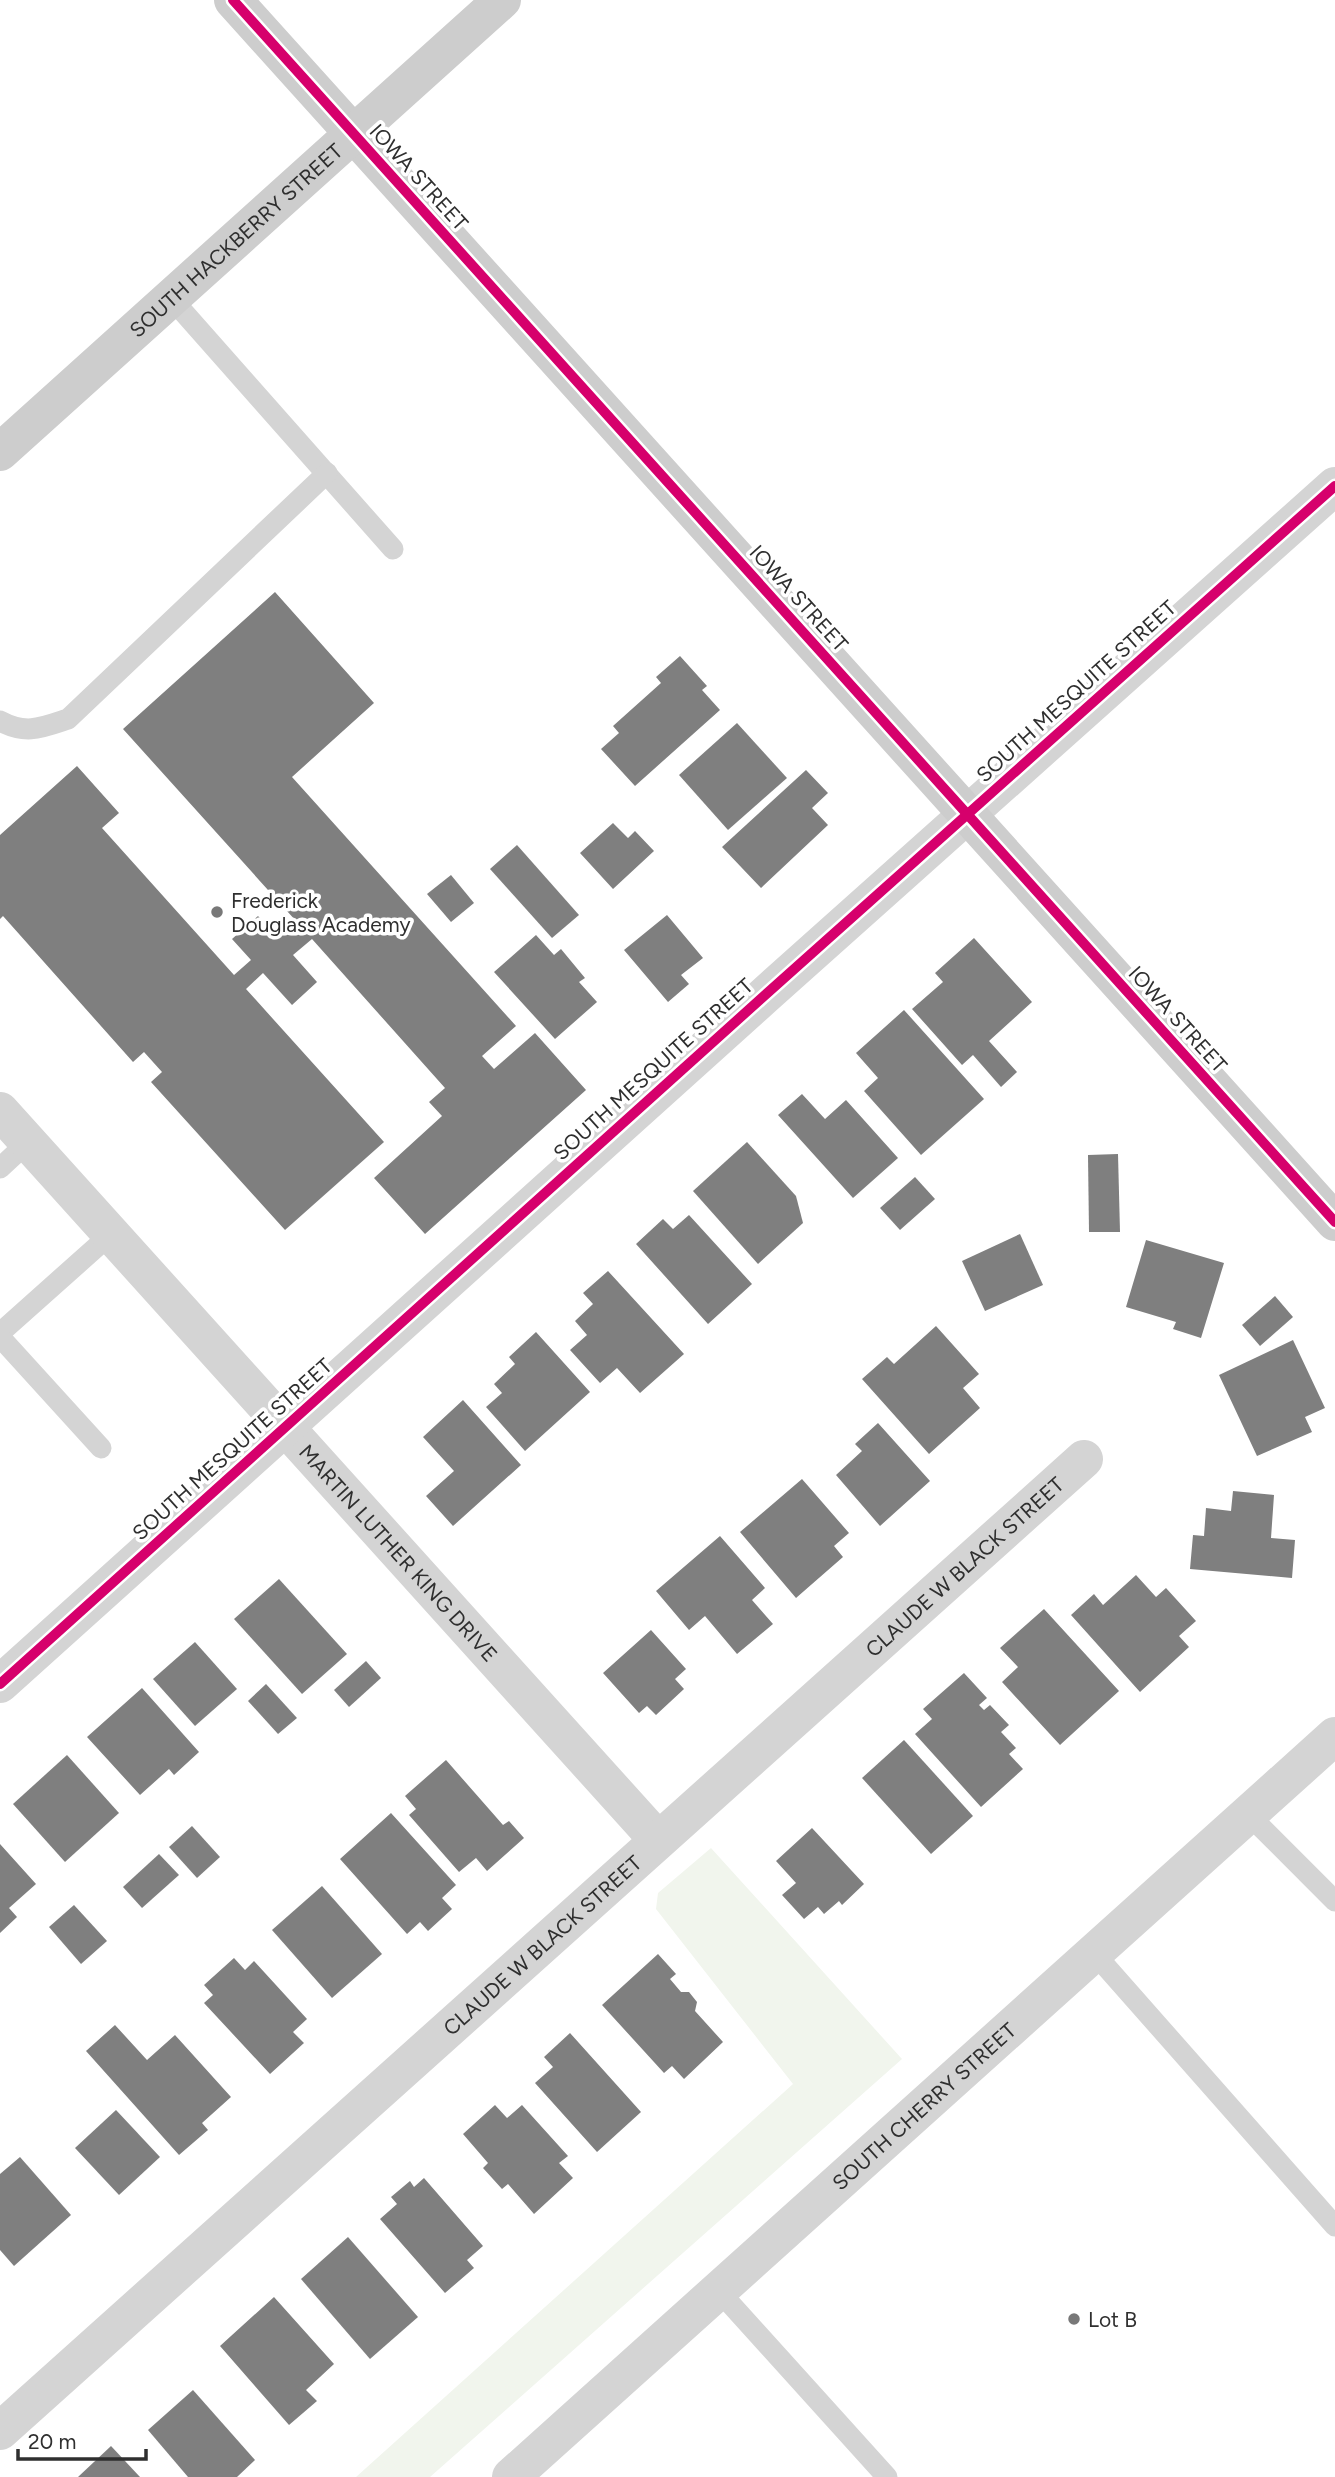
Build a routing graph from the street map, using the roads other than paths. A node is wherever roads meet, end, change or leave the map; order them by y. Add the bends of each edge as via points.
1 (233, 0) edge
2 (502, 0) edge
3 (354, 134) junction
4 (171, 298) junction
5 (0, 452) edge
6 (327, 473) junction
7 (1335, 486) edge
8 (393, 549) dead end
9 (0, 721) edge
10 (967, 814) junction
11 (0, 1111) edge
12 (28, 1142) junction
13 (0, 1168) edge
14 (1335, 1222) edge
15 (111, 1234) junction
16 (0, 1335) edge
17 (285, 1426) junction
18 (102, 1448) dead end
19 (1084, 1459) dead end
20 (0, 1684) edge
21 (1335, 1735) edge
22 (1248, 1814) junction
23 (658, 1840) junction
24 (1335, 1901) edge
25 (1094, 1953) junction
26 (1335, 2226) edge
27 (718, 2290) junction
28 (0, 2431) edge
29 (511, 2477) edge
30 (887, 2477) edge

1 - 3 main road, IOWA STREET
2 - 3 main road, SOUTH HACKBERRY STREET
3 - 4 main road, SOUTH HACKBERRY STREET
3 - 10 main road, IOWA STREET
4 - 5 main road, SOUTH HACKBERRY STREET
4 - 6 lane
6 - 8 lane
6 - 9 lane via 68,719 29,729 15,729
7 - 10 street, SOUTH MESQUITE STREET
10 - 14 main road, IOWA STREET
10 - 17 street, SOUTH MESQUITE STREET
11 - 12 street, MARTIN LUTHER KING DRIVE
12 - 13 lane
12 - 15 street, MARTIN LUTHER KING DRIVE
15 - 16 lane
15 - 17 street, MARTIN LUTHER KING DRIVE
16 - 18 lane
17 - 20 street, SOUTH MESQUITE STREET
17 - 23 street, MARTIN LUTHER KING DRIVE
19 - 23 street, CLAUDE W BLACK STREET
21 - 22 street, SOUTH CHERRY STREET
22 - 24 lane
22 - 25 street, SOUTH CHERRY STREET
23 - 28 street, CLAUDE W BLACK STREET
25 - 26 lane
25 - 27 street, SOUTH CHERRY STREET
27 - 29 street, SOUTH CHERRY STREET
27 - 30 lane

